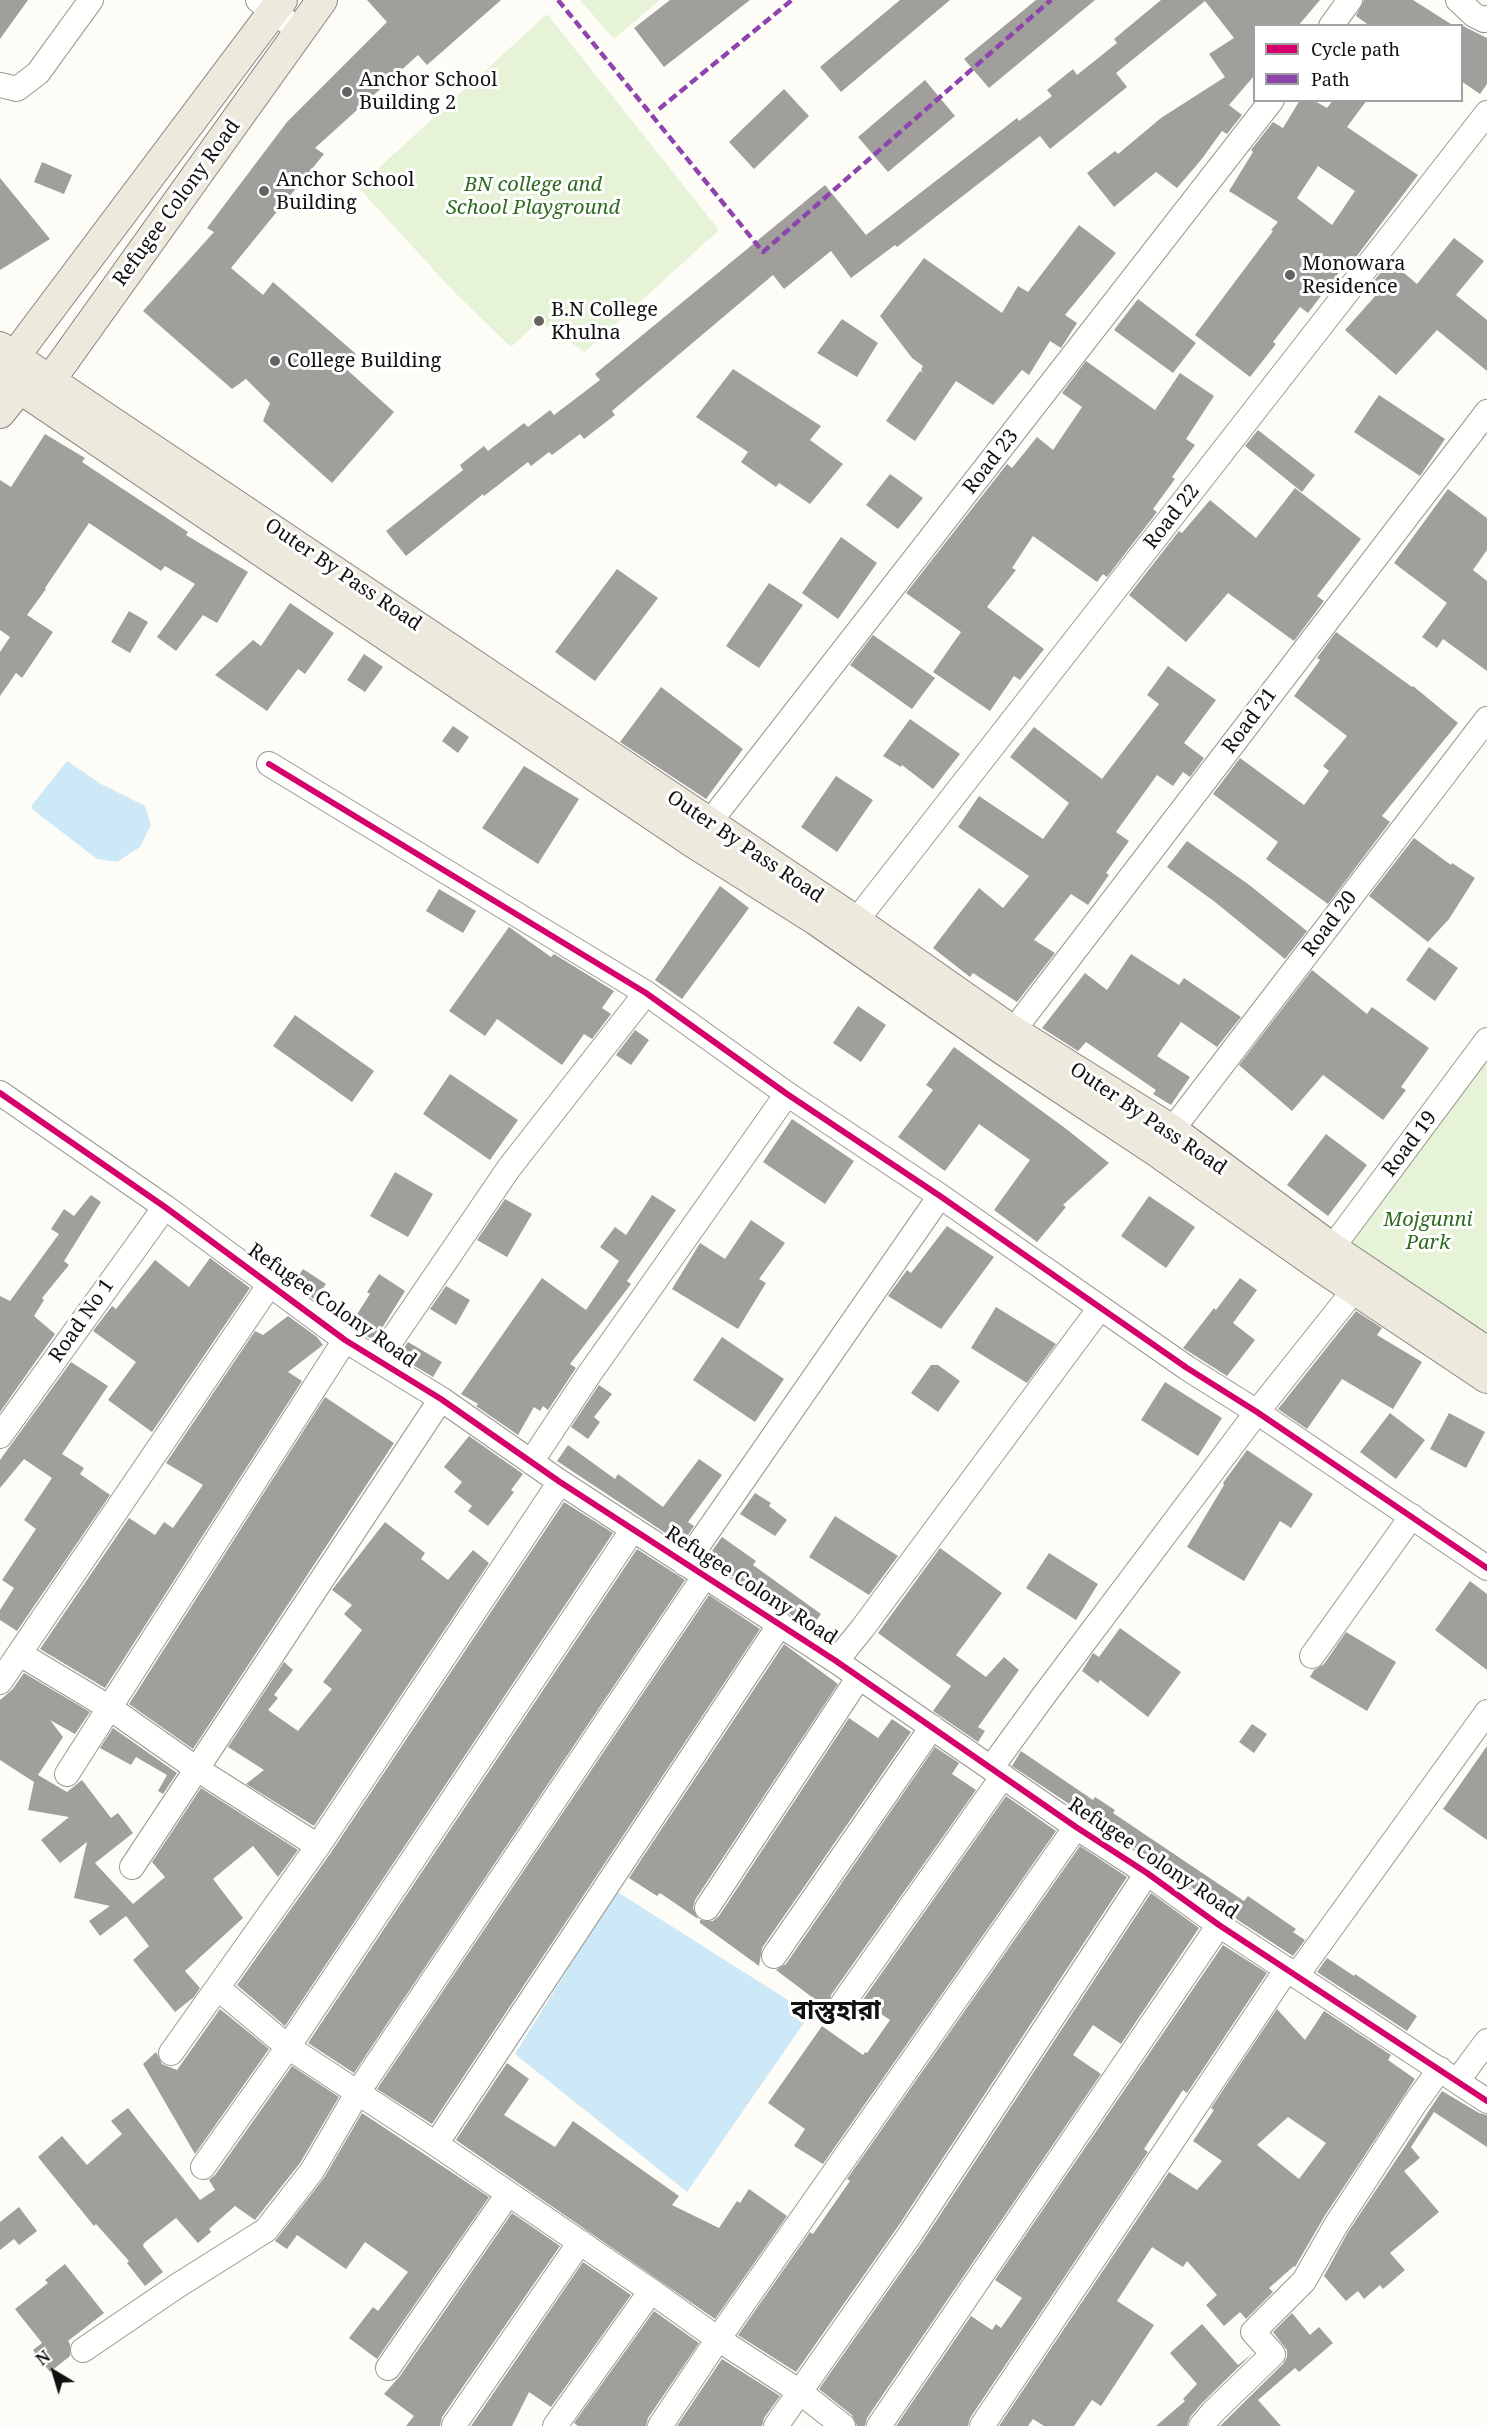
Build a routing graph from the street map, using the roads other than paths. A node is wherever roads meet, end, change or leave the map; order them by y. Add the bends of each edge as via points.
1 (91, 0) edge
2 (322, 0) edge
3 (1350, 0) edge
4 (1458, 0) edge
5 (272, 4) edge
6 (1487, 18) edge
7 (1332, 24) edge
8 (300, 31) junction
9 (0, 85) edge
10 (1270, 102) edge
11 (1487, 113) edge
12 (8, 367) edge
13 (51, 379) junction
14 (1487, 412) edge
15 (0, 413) edge
16 (1487, 719) edge
17 (269, 764) dead end
18 (709, 823) junction
19 (856, 921) junction
20 (646, 993) junction
21 (1013, 1031) junction
22 (1487, 1040) edge
23 (0, 1094) edge
24 (787, 1094) junction
25 (1172, 1130) junction
26 (940, 1196) junction
27 (165, 1207) junction
28 (1332, 1248) junction
29 (270, 1284) junction
30 (1355, 1289) junction
31 (1100, 1308) junction
32 (345, 1340) junction
33 (1487, 1352) edge
34 (378, 1360) junction
35 (1487, 1378) edge
36 (441, 1399) junction
37 (1257, 1412) junction
38 (0, 1436) edge
39 (531, 1462) junction
40 (560, 1482) junction
41 (1412, 1516) junction
42 (633, 1529) junction
43 (1487, 1568) edge
44 (694, 1571) junction
45 (780, 1624) junction
46 (20, 1654) junction
47 (1312, 1656) dead end
48 (836, 1661) junction
49 (859, 1677) junction
50 (0, 1682) edge
51 (110, 1708) junction
52 (1487, 1712) edge
53 (932, 1727) junction
54 (197, 1768) junction
55 (997, 1772) junction
56 (67, 1774) dead end
57 (1076, 1827) junction
58 (318, 1846) junction
59 (132, 1867) dead end
60 (1147, 1873) junction
61 (707, 1908) dead end
62 (1219, 1925) junction
63 (774, 1956) dead end
64 (1292, 1972) junction
65 (219, 1989) junction
66 (843, 2003) dead end
67 (1487, 2041) edge
68 (288, 2047) junction
69 (171, 2053) dead end
70 (1449, 2074) junction
71 (358, 2092) junction
72 (1487, 2101) edge
73 (436, 2144) junction
74 (203, 2167) dead end
75 (508, 2193) junction
76 (580, 2242) junction
77 (651, 2291) junction
78 (718, 2339) junction
79 (83, 2350) dead end
80 (388, 2368) dead end
81 (800, 2392) junction
82 (454, 2425) edge
83 (555, 2426) edge
84 (660, 2426) edge
85 (777, 2426) edge
86 (843, 2426) edge
87 (879, 2426) edge
88 (982, 2426) edge
89 (1201, 2426) edge

1 - 9 street via 38,73 17,89
2 - 8 main road, Refugee Colony Road
3 - 7 street
4 - 6 street via 1474,15
5 - 8 street
5 - 12 main road, Refugee Colony Road
8 - 13 main road, Refugee Colony Road
10 - 18 street, Road 23
11 - 19 street, Road 22
12 - 13 main road
12 - 15 main road, Refugee Colony Road
12 - 30 main road, Outer By Pass Road via 694,843 816,920
13 - 18 main road, Outer By Pass Road
14 - 21 street, Road 21
16 - 25 street, Road 20
17 - 20 street
18 - 19 main road, Outer By Pass Road
19 - 21 main road, Outer By Pass Road
20 - 24 street
20 - 34 street via 509,1168
21 - 25 main road, Outer By Pass Road
22 - 28 street, Road 19
23 - 27 street, Refugee Colony Road
24 - 26 street
24 - 39 street
25 - 28 main road, Outer By Pass Road
26 - 31 street
26 - 44 street
27 - 29 street, Refugee Colony Road
27 - 38 street, Road No 1
28 - 33 main road, Outer By Pass Road
29 - 32 street, Refugee Colony Road
29 - 46 street
30 - 35 main road, Outer By Pass Road
30 - 37 street
31 - 37 street
31 - 48 street
32 - 34 street, Refugee Colony Road
32 - 51 street
34 - 36 street, Refugee Colony Road
36 - 39 street, Refugee Colony Road
36 - 54 street
37 - 41 street
37 - 55 street via 1042,1698
39 - 40 street, Refugee Colony Road
40 - 42 street, Refugee Colony Road
40 - 58 street
41 - 43 street
41 - 47 street
42 - 44 street, Refugee Colony Road
42 - 68 street
44 - 45 street, Refugee Colony Road
44 - 71 street
45 - 48 street, Refugee Colony Road
45 - 73 street
46 - 50 street
46 - 51 street
48 - 49 street, Refugee Colony Road
49 - 53 street, Refugee Colony Road
49 - 61 street
51 - 54 street
51 - 56 street
52 - 64 street
53 - 55 street, Refugee Colony Road
53 - 63 street
54 - 58 street
54 - 59 street
55 - 57 street, Refugee Colony Road
55 - 66 street
57 - 60 street, Refugee Colony Road
57 - 78 street
58 - 65 street
60 - 62 street, Refugee Colony Road
60 - 81 street via 911,2233
62 - 64 street, Refugee Colony Road
62 - 87 street
64 - 70 street, Refugee Colony Road
64 - 88 street
65 - 68 street
65 - 69 street
67 - 70 street
68 - 71 street
68 - 74 street
70 - 72 street, Refugee Colony Road
70 - 89 street via 1414,2105 1304,2281 1253,2332 1273,2354
71 - 73 street
71 - 79 street via 312,2171 266,2230
73 - 75 street
75 - 76 street
75 - 80 street
76 - 77 street
76 - 82 street
77 - 78 street
77 - 83 street
78 - 81 street
78 - 84 street
81 - 85 street
81 - 86 street

